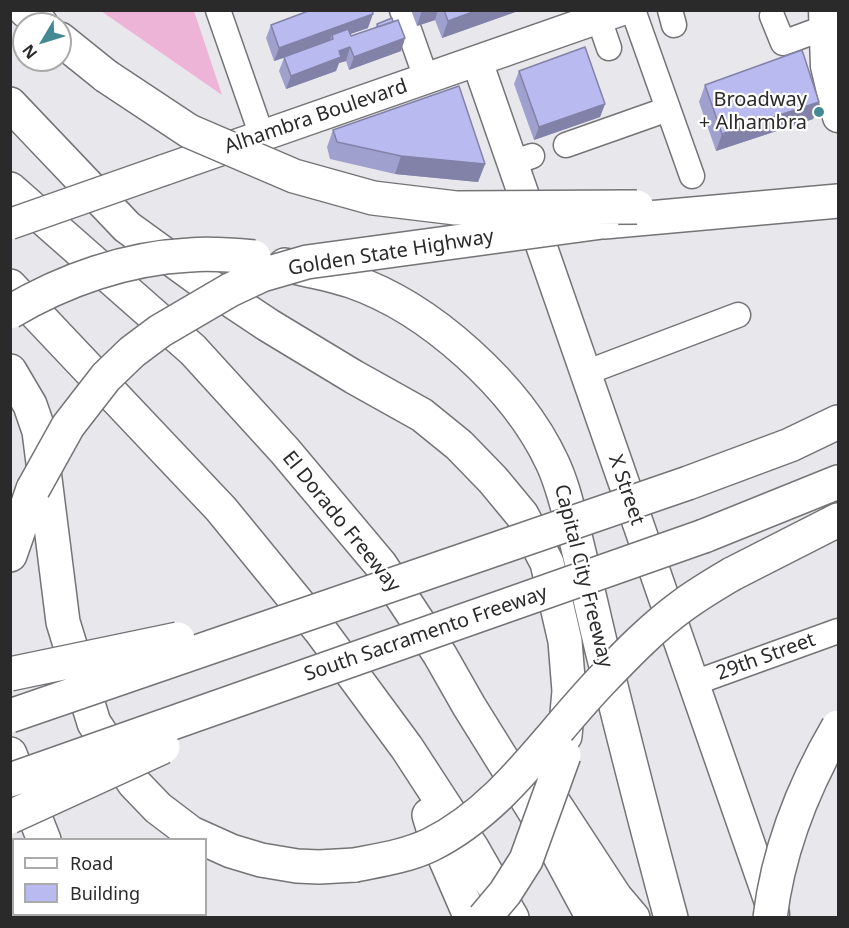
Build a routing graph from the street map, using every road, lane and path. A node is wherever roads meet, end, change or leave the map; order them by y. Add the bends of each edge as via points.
1 (218, 10) edge
2 (402, 10) edge
3 (633, 10) edge
4 (611, 15) edge
5 (772, 16) dead end
6 (813, 18) edge
7 (562, 20) edge
8 (609, 48) dead end
9 (72, 49) edge
10 (477, 61) junction
11 (426, 78) junction
12 (14, 108) edge
13 (668, 109) junction
14 (838, 117) edge
15 (262, 136) junction
16 (566, 145) dead end
17 (692, 176) dead end
18 (10, 189) edge
19 (836, 201) edge
20 (749, 210) junction
21 (10, 224) edge
22 (10, 286) edge
23 (10, 312) edge
24 (738, 315) dead end
25 (10, 371) edge
26 (585, 373) junction
27 (838, 422) edge
28 (838, 482) edge
29 (838, 520) edge
30 (10, 555) edge
31 (318, 610) junction
32 (838, 631) edge
33 (440, 655) junction
34 (344, 663) junction
35 (10, 675) edge
36 (694, 683) junction
37 (10, 716) edge
38 (838, 727) edge
39 (407, 748) junction
40 (10, 754) edge
41 (10, 780) edge
42 (10, 817) edge
43 (43, 838) edge
44 (203, 838) edge
45 (207, 840) edge
46 (471, 918) edge
47 (484, 918) edge
48 (512, 918) edge
49 (592, 918) edge
50 (633, 918) edge
51 (671, 918) edge
52 (770, 918) edge
53 (776, 918) edge

1 - 15 street
2 - 11 street
3 - 13 street
4 - 7 main road, Alhambra Boulevard
4 - 8 street
5 - 6 street via 783,43
6 - 14 main road
7 - 10 main road, Alhambra Boulevard
9 - 20 highway, bridge via 189,131 294,176 373,198 456,208
10 - 11 main road, Alhambra Boulevard
10 - 26 main road, X Street via 522,159
11 - 15 main road, Alhambra Boulevard
12 - 47 highway, bridge via 126,226 268,325 422,415 459,445 522,515 547,563 566,651 569,691 564,755 526,860
13 - 16 street
13 - 17 street
15 - 21 main road, Alhambra Boulevard, bridge
18 - 33 highway, El Dorado Freeway via 193,350 380,564
19 - 20 highway, Golden State Highway
20 - 30 highway, Golden State Highway, bridge via 602,222 307,262 262,275 160,331 106,377 68,426 33,489
22 - 39 highway via 221,509 320,630
23 - 51 highway, Capital City Freeway, bridge via 94,273 131,264 190,255 254,257 352,281 434,326 473,359 534,429 566,499
24 - 26 street
25 - 44 highway, bridge via 30,405 39,431 63,622 94,723 134,783 158,808
26 - 36 main road, X Street
27 - 31 highway, bridge via 790,445 688,483
28 - 34 highway, South Sacramento Freeway, bridge via 704,536
29 - 45 highway, bridge via 732,574 682,606 600,682 499,796 468,822 429,845 390,858 319,867 261,860
31 - 35 highway, bridge
31 - 37 highway, bridge
32 - 36 street, 29th Street
33 - 49 highway, El Dorado Freeway via 543,825
33 - 50 highway via 552,799
34 - 41 highway, South Sacramento Freeway, bridge
34 - 42 highway, bridge
36 - 53 main road, X Street
38 - 52 highway, bridge via 793,822 780,863
39 - 46 highway via 435,835
39 - 48 highway
40 - 43 highway

